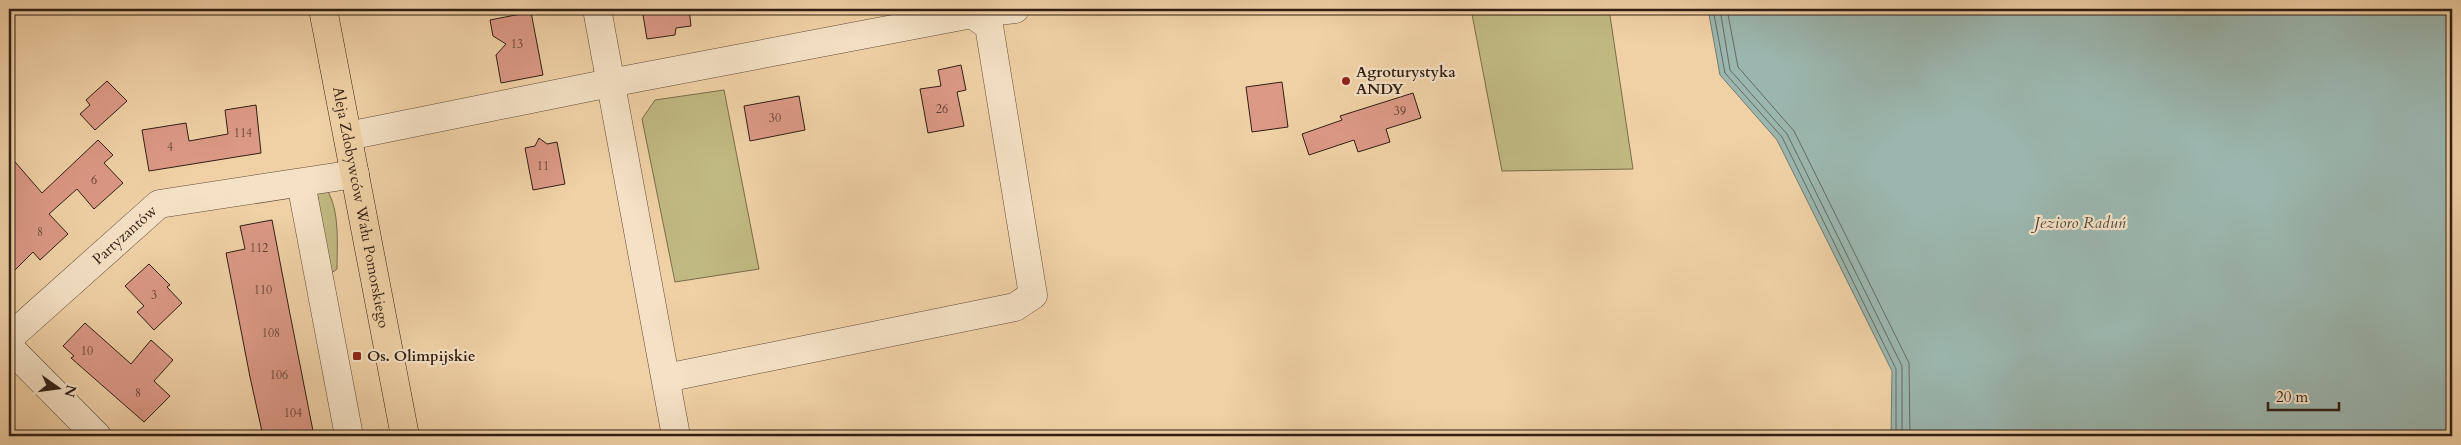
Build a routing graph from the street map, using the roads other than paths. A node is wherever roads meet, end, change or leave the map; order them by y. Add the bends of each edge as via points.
1 (323, 9) edge
2 (597, 9) edge
3 (1015, 9) edge
4 (973, 11) edge
5 (610, 83) junction
6 (348, 136) junction
7 (355, 174) junction
8 (301, 183) junction
9 (9, 338) edge
10 (9, 347) edge
11 (666, 378) junction
12 (97, 436) edge
13 (349, 436) edge
14 (405, 436) edge
15 (676, 436) edge

1 - 6 main road, Aleja Zdobywców Wału Pomorskiego
2 - 5 street
3 - 4 street
4 - 5 street
4 - 11 street via 990,26 1032,295 1016,307
5 - 6 street
5 - 11 street
6 - 7 main road, Aleja Zdobywców Wału Pomorskiego
7 - 8 street, Partyzantów
7 - 14 main road, Aleja Zdobywców Wału Pomorskiego
8 - 9 street, Partyzantów via 159,204
8 - 13 street
10 - 12 street
11 - 15 street

